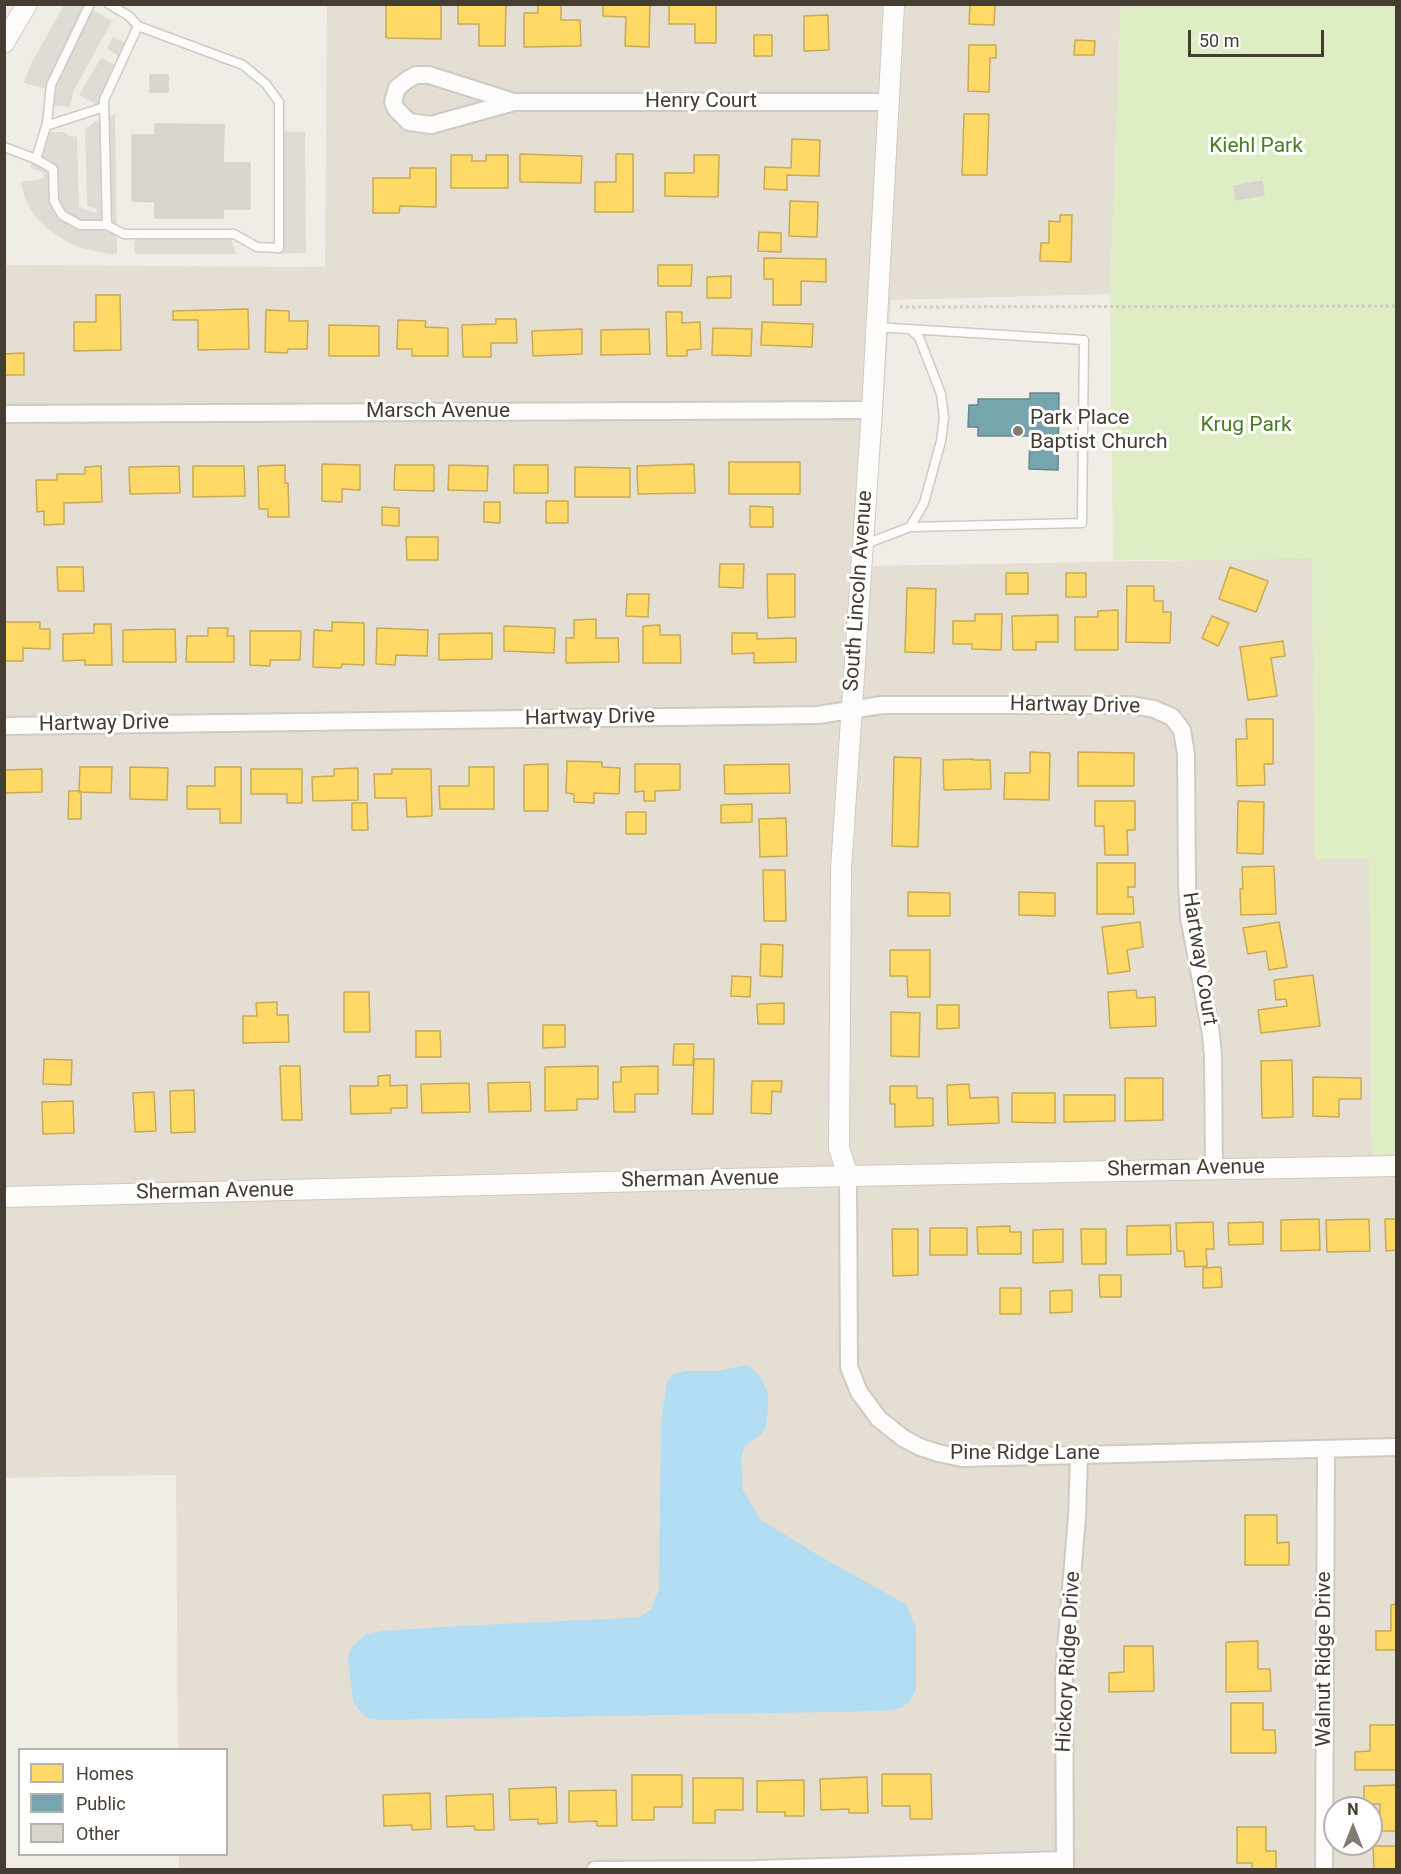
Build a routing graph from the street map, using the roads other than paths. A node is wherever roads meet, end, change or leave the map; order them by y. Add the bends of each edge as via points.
1 (27, 4) edge
2 (90, 4) edge
3 (109, 4) edge
4 (894, 4) edge
5 (138, 26) junction
6 (4, 43) edge
7 (514, 102) junction
8 (888, 102) junction
9 (104, 107) junction
10 (46, 126) junction
11 (4, 147) edge
12 (36, 159) junction
13 (107, 225) junction
14 (876, 327) junction
15 (912, 331) junction
16 (872, 410) junction
17 (4, 414) edge
18 (910, 526) junction
19 (862, 546) junction
20 (850, 710) junction
21 (1172, 717) joint
22 (4, 726) edge
23 (1396, 1166) edge
24 (1214, 1169) junction
25 (848, 1176) junction
26 (4, 1197) edge
27 (1396, 1447) edge
28 (1326, 1449) junction
29 (1079, 1455) junction
30 (1065, 1865) edge
31 (595, 1869) edge
32 (756, 1869) edge
33 (1324, 1869) edge

1 - 6 street
2 - 10 lane via 51,85
3 - 5 lane
4 - 8 street, South Lincoln Avenue
5 - 9 lane
5 - 13 lane via 243,65 266,84 279,102 279,248 257,247 234,234 124,234
7 - 7 street, Henry Court via 429,75 406,80 397,88 393,102 409,122 431,125
7 - 8 street, Henry Court
8 - 14 street, South Lincoln Avenue
9 - 10 lane
9 - 13 lane
10 - 12 lane
11 - 12 lane
12 - 13 lane via 53,169 54,201 62,215 80,225
14 - 15 lane
14 - 16 street, South Lincoln Avenue
15 - 18 lane via 919,337 941,394 944,418 924,503
15 - 18 lane via 1084,340 1082,523
16 - 17 street, Marsch Avenue
16 - 19 street, South Lincoln Avenue
18 - 19 lane
19 - 20 street, South Lincoln Avenue
20 - 21 street, Hartway Drive via 882,705 1132,705
20 - 22 street, Hartway Drive via 818,715
20 - 25 street, South Lincoln Avenue via 840,881 839,1148
21 - 24 street, Hartway Court via 1182,730 1186,754 1189,917 1211,1034
23 - 24 street, Sherman Avenue
24 - 25 street, Sherman Avenue
25 - 26 street, Sherman Avenue
25 - 29 street, Pine Ridge Lane via 849,1367 859,1392 879,1419 920,1447 962,1458
27 - 28 street, Pine Ridge Lane
28 - 29 street, Pine Ridge Lane
28 - 33 street, Walnut Ridge Drive
29 - 30 street, Hickory Ridge Drive via 1064,1672
30 - 32 street
31 - 32 street

